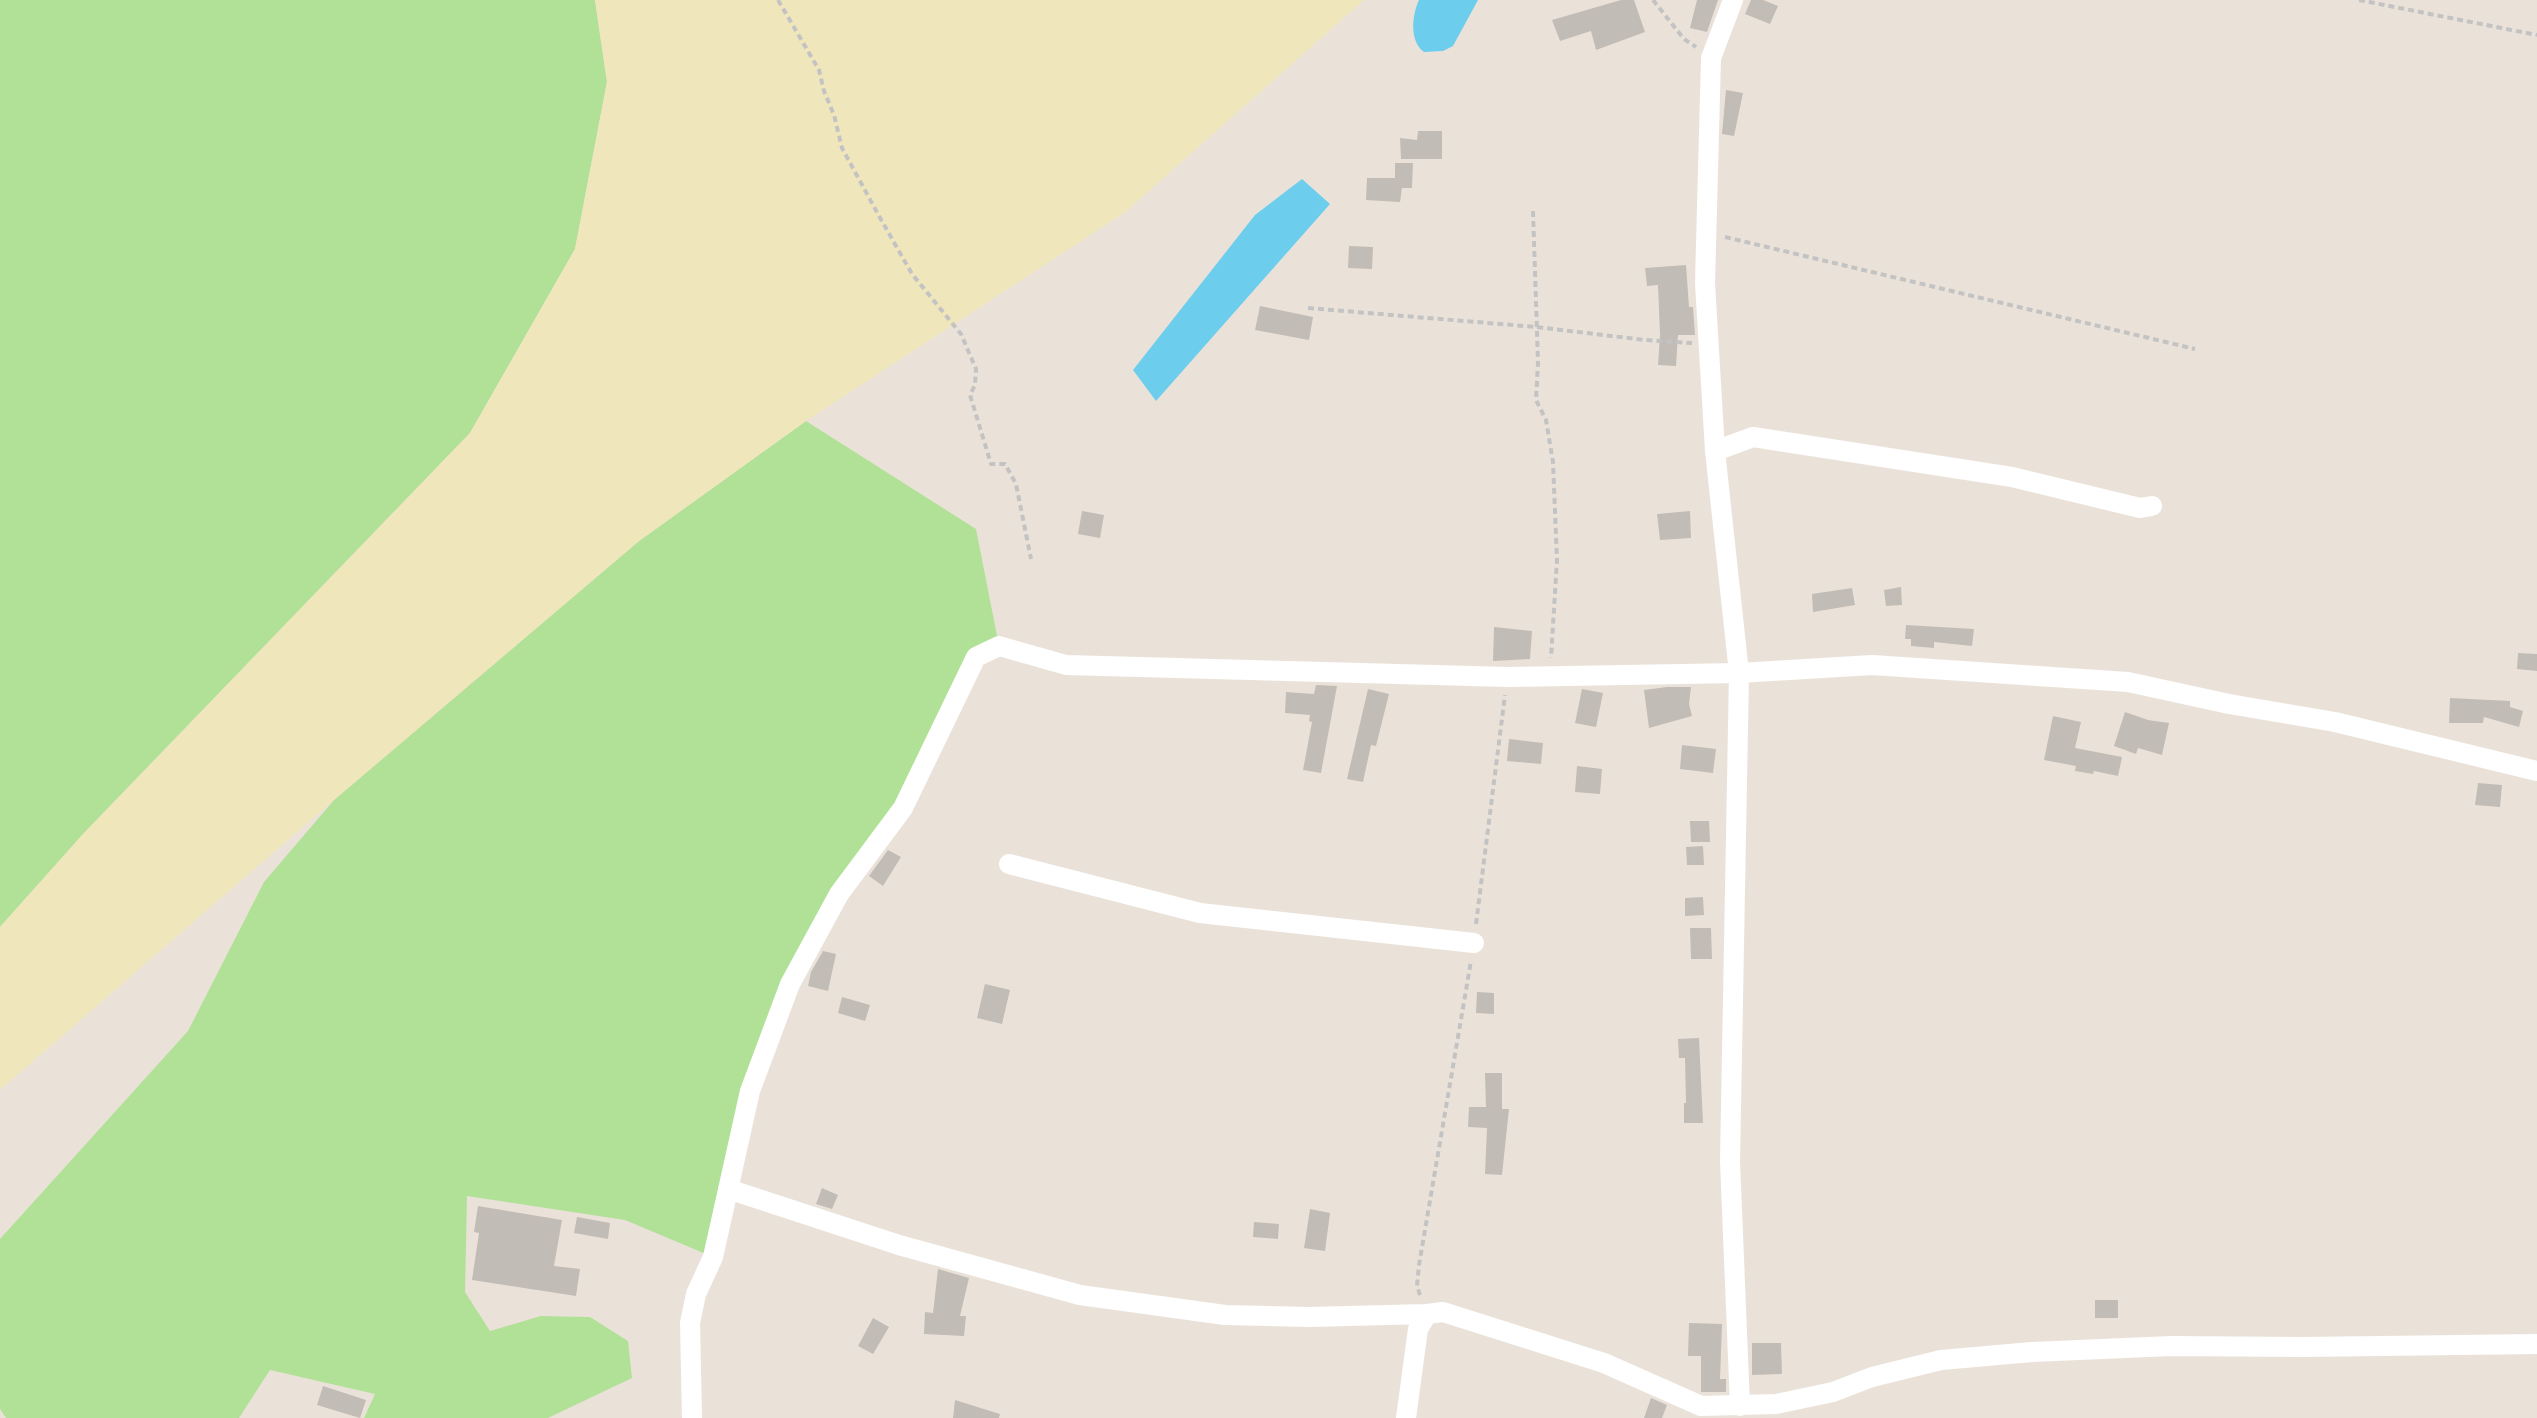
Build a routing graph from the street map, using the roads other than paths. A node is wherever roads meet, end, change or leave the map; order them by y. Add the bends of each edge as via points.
1 (1733, 0) edge
2 (1715, 451) junction
3 (2152, 506) dead end
4 (1739, 673) junction
5 (2537, 771) edge
6 (1009, 864) dead end
7 (1474, 943) road end
8 (728, 1189) junction
9 (1427, 1314) junction
10 (2537, 1344) edge
11 (1740, 1406) junction
12 (692, 1418) edge
13 (1406, 1418) edge

1 - 2 street via 1711,58 1705,283
2 - 3 street via 1753,437 2012,477 2140,508
2 - 4 street
4 - 5 street via 1872,665 2128,682 2335,722
4 - 8 street via 1508,677 1066,665 999,646 976,657 903,808 839,894 790,984 750,1091
4 - 11 street via 1730,1161
6 - 7 street via 1200,913
8 - 9 street via 899,1245 1080,1295 1225,1315
8 - 12 street via 713,1257 690,1323
9 - 11 street via 1443,1312 1604,1363 1701,1406
9 - 13 street via 1418,1329
10 - 11 street via 2032,1352 1941,1360 1833,1392

